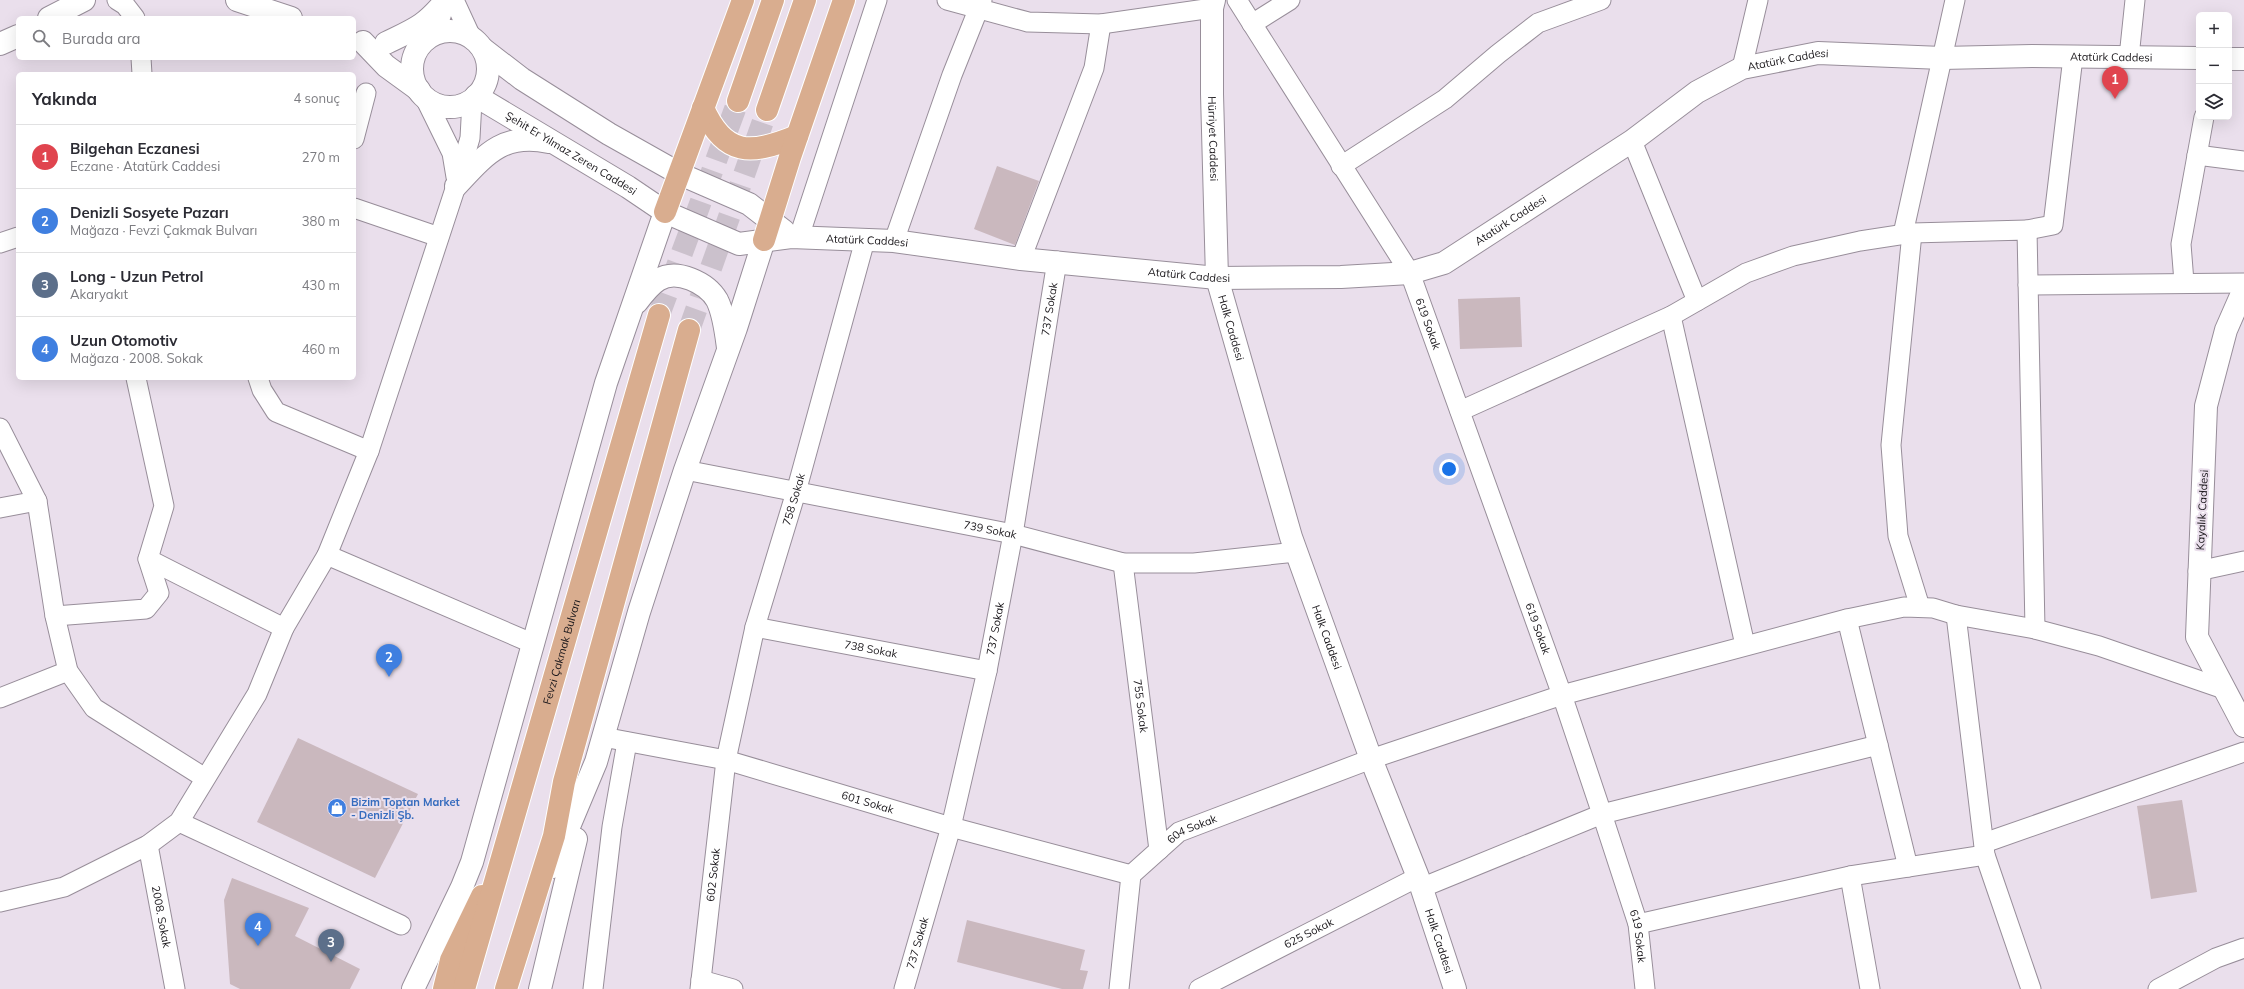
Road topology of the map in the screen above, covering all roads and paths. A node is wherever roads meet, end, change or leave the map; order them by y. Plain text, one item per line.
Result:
1 (53, 0) edge
2 (84, 0) edge
3 (117, 0) edge
4 (237, 0) edge
5 (447, 0) edge
6 (454, 0) edge
7 (743, 0) edge
8 (773, 0) edge
9 (805, 0) edge
10 (844, 0) edge
11 (877, 0) edge
12 (947, 0) edge
13 (1237, 0) edge
14 (1290, 0) edge
15 (1601, 0) edge
16 (1758, 0) edge
17 (1956, 0) edge
18 (2136, 0) edge
19 (1213, 4) edge
20 (980, 5) edge
21 (41, 16) edge
22 (52, 16) edge
23 (133, 16) edge
24 (285, 16) edge
25 (1101, 24) junction
26 (1252, 24) junction
27 (16, 37) edge
28 (429, 38) junction
29 (369, 42) edge
30 (477, 43) junction
31 (0, 44) edge
32 (2073, 57) junction
33 (2129, 57) junction
34 (1942, 58) junction
35 (2196, 58) edge
36 (2232, 59) edge
37 (2244, 59) edge
38 (141, 60) edge
39 (1742, 68) junction
40 (142, 72) edge
41 (366, 93) dead end
42 (422, 94) junction
43 (474, 99) junction
44 (738, 101) tunnel mouth
45 (703, 108) junction
46 (767, 110) tunnel mouth
47 (2203, 120) edge
48 (356, 131) edge
49 (797, 136) junction
50 (1632, 141) junction
51 (556, 143) junction
52 (2197, 155) junction
53 (2244, 161) edge
54 (1341, 166) junction
55 (680, 174) junction
56 (456, 186) junction
57 (356, 209) edge
58 (665, 212) junction
59 (2027, 230) junction
60 (767, 231) junction
61 (1908, 233) junction
62 (439, 237) junction
63 (795, 237) junction
64 (16, 238) edge
65 (865, 240) junction
66 (894, 241) junction
67 (0, 243) edge
68 (1021, 259) junction
69 (1057, 262) junction
70 (1410, 273) junction
71 (1217, 278) junction
72 (2184, 282) junction
73 (2244, 283) edge
74 (2028, 285) junction
75 (2244, 289) edge
76 (1697, 300) junction
77 (630, 314) junction
78 (659, 315) tunnel mouth
79 (1671, 316) junction
80 (689, 330) tunnel mouth
81 (728, 349) junction
82 (137, 380) edge
83 (259, 380) edge
84 (1460, 411) junction
85 (0, 428) edge
86 (369, 451) junction
87 (685, 470) junction
88 (796, 492) junction
89 (37, 501) junction
90 (0, 508) edge
91 (1013, 534) junction
92 (1296, 552) junction
93 (327, 555) junction
94 (148, 559) junction
95 (2244, 561) edge
96 (1123, 562) junction
97 (2198, 571) junction
98 (1920, 607) junction
99 (1956, 615) junction
100 (55, 616) junction
101 (1847, 618) junction
102 (284, 628) junction
103 (755, 628) junction
104 (2034, 629) junction
105 (534, 644) junction
106 (1745, 645) junction
107 (68, 671) junction
108 (987, 671) junction
109 (2224, 689) junction
110 (1562, 694) junction
111 (0, 698) edge
112 (2244, 726) edge
113 (603, 737) junction
114 (627, 742) junction
115 (1878, 745) junction
116 (2244, 752) edge
117 (1371, 759) junction
118 (726, 760) junction
119 (596, 762) junction
120 (205, 778) junction
121 (564, 782) junction
122 (518, 806) junction
123 (1602, 814) junction
124 (179, 822) junction
125 (951, 827) junction
126 (148, 845) junction
127 (1985, 849) junction
128 (1159, 850) junction
129 (472, 862) junction
130 (1908, 867) junction
131 (1131, 875) junction
132 (1850, 876) junction
133 (1419, 882) junction
134 (0, 902) edge
135 (1638, 924) junction
136 (401, 925) dead end
137 (523, 936) junction
138 (2244, 948) edge
139 (451, 960) junction
140 (701, 985) edge
141 (174, 989) edge
142 (414, 989) edge
143 (444, 989) edge
144 (464, 989) edge
145 (492, 989) edge
146 (506, 989) edge
147 (540, 989) edge
148 (593, 989) edge
149 (732, 989) edge
150 (904, 989) edge
151 (1119, 989) edge
152 (1199, 989) edge
153 (1455, 989) edge
154 (1645, 989) edge
155 (1870, 989) edge
156 (2030, 989) edge
157 (2158, 989) edge

1 - 21 main road
2 - 22 main road
3 - 23 street
4 - 24 main road
5 - 28 street
5 - 29 main road
6 - 30 street
7 - 45 main road
8 - 44 main road
9 - 46 main road
10 - 49 main road
11 - 63 street
12 - 20 street
13 - 26 street, 619 Sokak
14 - 26 street
15 - 54 street
16 - 39 street
17 - 34 street
18 - 33 street
19 - 25 street
19 - 71 main road, Hürriyet Caddesi
20 - 25 street
20 - 66 street
25 - 68 street
26 - 54 street, 619 Sokak
27 - 31 main road
28 - 29 main road
28 - 30 main road
28 - 42 main road
29 - 42 main road
30 - 43 main road
30 - 55 main road
32 - 33 main road, Atatürk Caddesi
32 - 34 main road, Atatürk Caddesi
32 - 59 street
33 - 35 main road, Atatürk Caddesi
34 - 39 main road, Atatürk Caddesi
34 - 61 street
36 - 37 main road
38 - 40 street
39 - 50 main road, Atatürk Caddesi
41 - 48 street
42 - 43 main road
42 - 56 street
43 - 51 main road, Şehit Er Yılmaz Zeren Caddesi
43 - 56 street
45 - 49 main road
45 - 55 main road
47 - 52 street
49 - 60 main road
50 - 70 main road, Atatürk Caddesi
50 - 76 street
51 - 56 main road
51 - 58 main road, Şehit Er Yılmaz Zeren Caddesi
52 - 53 street
52 - 72 street
54 - 70 street, 619 Sokak
55 - 58 main road
55 - 60 main road
56 - 62 street
57 - 62 street
58 - 60 main road, Şehit Er Yılmaz Zeren Caddesi
58 - 77 main road
59 - 61 street
59 - 74 street
60 - 63 main road, Atatürk Caddesi
60 - 81 main road
61 - 76 street
61 - 98 street
62 - 86 street
63 - 65 main road, Atatürk Caddesi
64 - 67 street
65 - 66 main road, Atatürk Caddesi
65 - 88 street, 758 Sokak
66 - 68 main road, Atatürk Caddesi
68 - 69 main road, Atatürk Caddesi
69 - 71 main road, Atatürk Caddesi
69 - 91 street, 737 Sokak
70 - 71 main road, Atatürk Caddesi
70 - 84 street, 619 Sokak
71 - 92 main road, Halk Caddesi
72 - 73 street
72 - 74 street
74 - 104 street
75 - 97 main road, Kayalık Caddesi
76 - 79 street
77 - 81 main road
77 - 105 main road
78 - 122 main road, Fevzi Çakmak Bulvarı
79 - 84 street
79 - 106 street
80 - 121 main road
81 - 87 main road
82 - 94 street
83 - 86 street
84 - 110 street, 619 Sokak
85 - 89 street
86 - 93 street
87 - 88 street, 739 Sokak
87 - 113 main road
88 - 91 street, 739 Sokak
88 - 103 street, 758 Sokak
89 - 90 street
89 - 100 street
91 - 96 street, 739 Sokak
91 - 108 street, 737 Sokak
92 - 96 street, 739 Sokak
92 - 117 main road, Halk Caddesi
93 - 102 street
93 - 105 street
94 - 100 street
94 - 102 street
95 - 97 street
96 - 128 street, 755 Sokak
97 - 109 main road, Kayalık Caddesi
98 - 99 street, 604 Sokak
98 - 101 street, 604 Sokak
99 - 104 street, 604 Sokak
99 - 127 street
100 - 107 street
101 - 106 street, 604 Sokak
101 - 115 street
102 - 120 street
103 - 108 street, 738 Sokak
103 - 118 street, 758 Sokak
104 - 109 street, 604 Sokak
105 - 129 main road
106 - 110 street, 604 Sokak
107 - 111 street
107 - 120 street
108 - 125 street, 737 Sokak
109 - 112 main road, Kayalık Caddesi
110 - 117 street, 604 Sokak
110 - 123 street, 619 Sokak
113 - 114 street, 601 Sokak
113 - 119 main road
114 - 118 street, 601 Sokak
114 - 148 street
115 - 123 street, 625 Sokak
115 - 130 street
116 - 127 street
117 - 128 street, 604 Sokak
117 - 133 main road, Halk Caddesi
118 - 125 street, 601 Sokak
118 - 140 street, 602 Sokak
119 - 137 main road
119 - 147 main road
120 - 124 street
121 - 137 main road
121 - 145 main road
122 - 139 main road
122 - 144 main road, Fevzi Çakmak Bulvarı
123 - 133 street, 625 Sokak
123 - 135 street, 619 Sokak
124 - 126 street
124 - 136 street
125 - 131 street, 601 Sokak
125 - 150 street, 737 Sokak
126 - 134 street
126 - 141 street, 2008. Sokak
127 - 130 street
127 - 156 street
128 - 131 street, 604 Sokak
129 - 139 main road
129 - 142 main road
130 - 132 street
131 - 151 street
132 - 135 street
132 - 155 street
133 - 152 street, 625 Sokak
133 - 153 main road, Halk Caddesi
135 - 154 street, 619 Sokak
137 - 146 main road
138 - 157 street
139 - 143 main road
140 - 149 street

